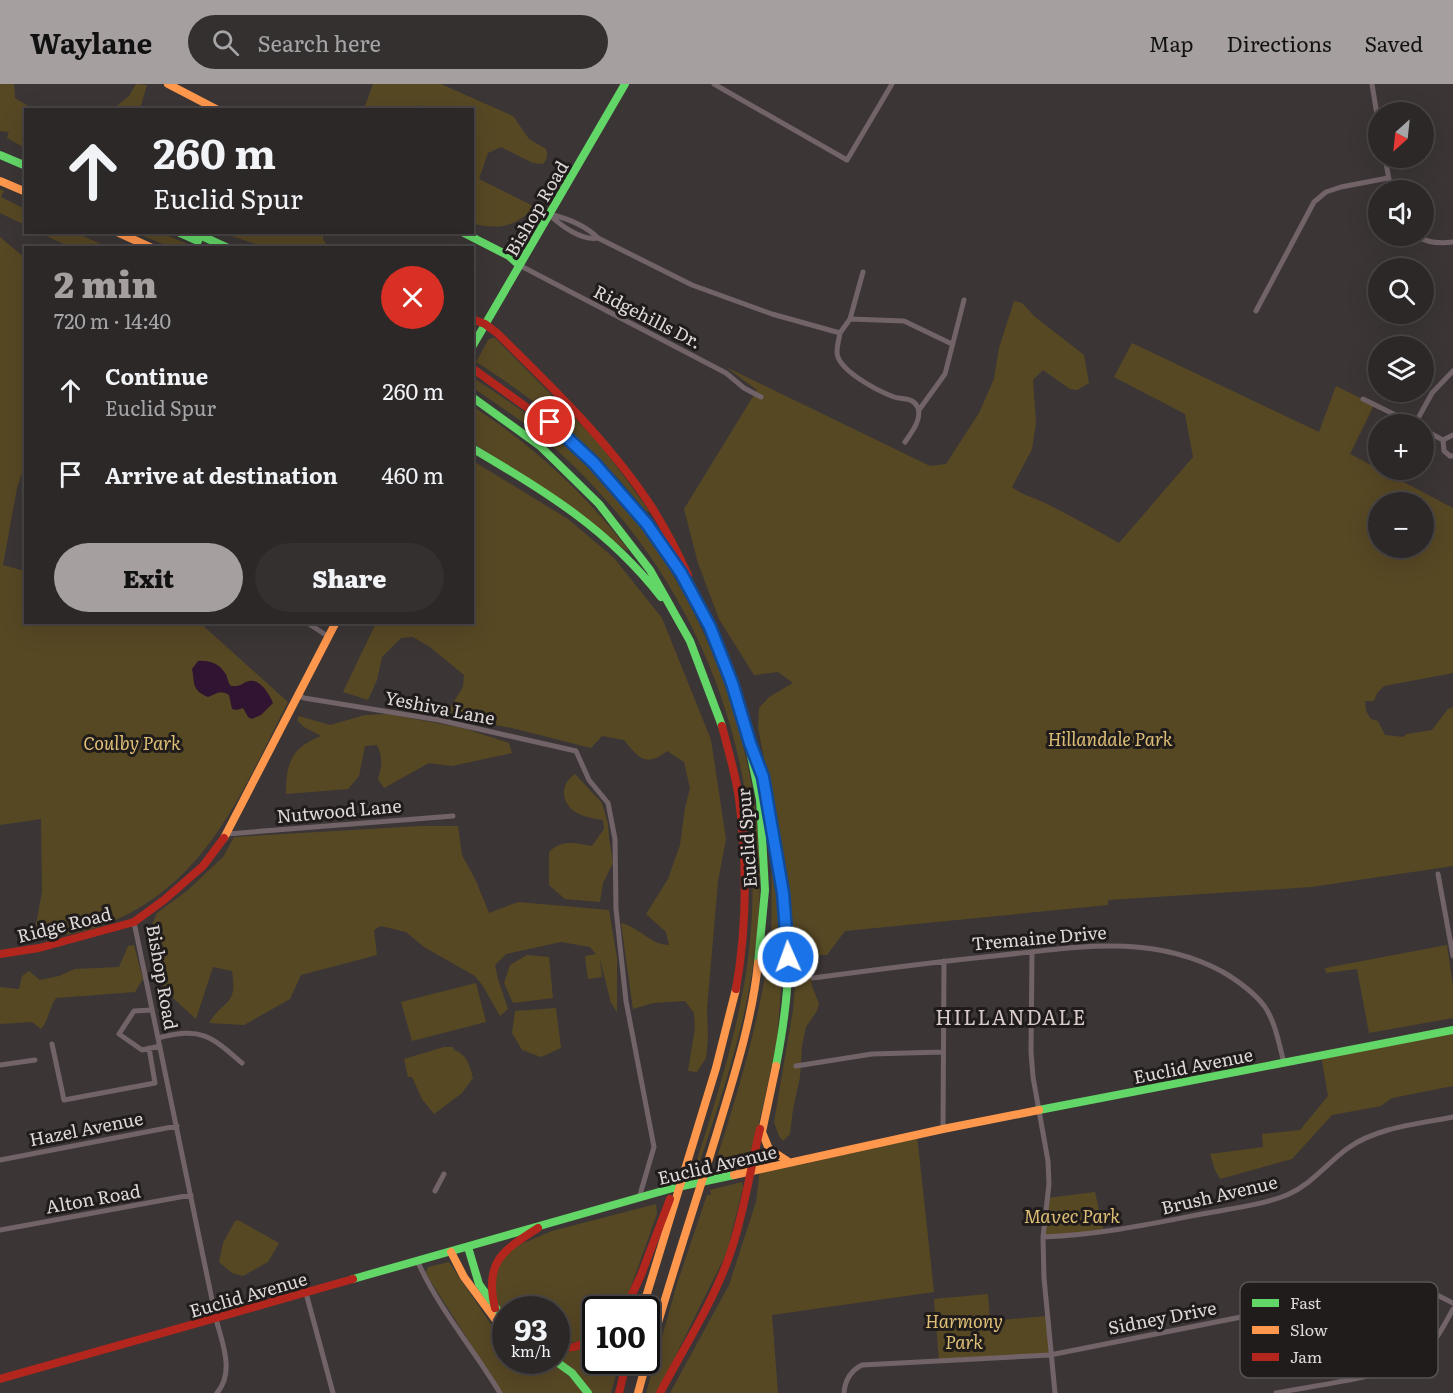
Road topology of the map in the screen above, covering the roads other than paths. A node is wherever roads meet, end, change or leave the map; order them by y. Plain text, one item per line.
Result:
1 (168, 84) edge
2 (625, 84) edge
3 (714, 84) edge
4 (892, 84) edge
5 (1372, 84) edge
6 (1375, 102) edge
7 (214, 108) edge
8 (0, 155) edge
9 (24, 165) edge
10 (1386, 168) edge
11 (1388, 178) joint
12 (0, 181) edge
13 (24, 191) edge
14 (549, 214) junction
15 (121, 234) edge
16 (182, 234) edge
17 (197, 234) edge
18 (466, 234) edge
19 (1434, 242) edge
20 (1453, 242) edge
21 (148, 246) edge
22 (208, 246) edge
23 (224, 246) edge
24 (519, 265) junction
25 (863, 272) dead end
26 (964, 300) dead end
27 (1256, 311) dead end
28 (850, 319) junction
29 (474, 321) edge
30 (485, 324) junction
31 (840, 333) junction
32 (474, 343) edge
33 (952, 344) junction
34 (474, 369) edge
35 (1453, 371) edge
36 (761, 397) dead end
37 (474, 398) edge
38 (1363, 399) dead end
39 (919, 410) junction
40 (1394, 414) edge
41 (1420, 414) edge
42 (1434, 435) edge
43 (1453, 435) edge
44 (1443, 440) junction
45 (905, 442) dead end
46 (474, 449) edge
47 (1453, 456) edge
48 (309, 624) edge
49 (335, 624) edge
50 (710, 627) junction
51 (329, 637) junction
52 (692, 643) junction
53 (298, 695) junction
54 (750, 743) junction
55 (453, 816) dead end
56 (227, 834) junction
57 (1437, 874) dead end
58 (134, 922) junction
59 (1032, 952) junction
60 (0, 954) edge
61 (1453, 956) edge
62 (944, 961) junction
63 (813, 978) dead end
64 (152, 1010) junction
65 (1453, 1030) edge
66 (158, 1038) junction
67 (51, 1044) dead end
68 (160, 1046) junction
69 (149, 1048) junction
70 (943, 1052) junction
71 (35, 1060) dead end
72 (242, 1063) dead end
73 (1284, 1063) junction
74 (0, 1065) edge
75 (796, 1066) dead end
76 (167, 1081) junction
77 (155, 1083) junction
78 (1039, 1110) junction
79 (766, 1111) junction
80 (1453, 1117) edge
81 (177, 1126) junction
82 (943, 1129) junction
83 (0, 1160) edge
84 (690, 1160) junction
85 (789, 1162) junction
86 (749, 1171) junction
87 (444, 1174) dead end
88 (435, 1191) dead end
89 (191, 1195) junction
90 (639, 1199) junction
91 (538, 1228) junction
92 (0, 1230) edge
93 (1043, 1237) junction
94 (468, 1247) junction
95 (451, 1252) junction
96 (417, 1260) junction
97 (306, 1293) junction
98 (492, 1296) edge
99 (631, 1296) edge
100 (646, 1296) edge
101 (1438, 1296) edge
102 (1453, 1303) edge
103 (492, 1304) edge
104 (1453, 1309) edge
105 (492, 1315) edge
106 (1240, 1317) edge
107 (216, 1319) junction
108 (1438, 1335) edge
109 (1050, 1354) junction
110 (570, 1371) edge
111 (623, 1374) edge
112 (1352, 1378) edge
113 (0, 1379) edge
114 (217, 1393) edge
115 (333, 1393) edge
116 (500, 1393) edge
117 (588, 1393) edge
118 (618, 1393) edge
119 (638, 1393) edge
120 (660, 1393) edge
121 (844, 1393) edge
122 (1055, 1393) edge
123 (1276, 1393) edge

1 - 7 main road
2 - 14 main road, Bishop Road
3 - 4 street
5 - 6 street
8 - 9 main road
10 - 11 street
11 - 27 street
12 - 13 main road
14 - 24 main road, Bishop Road
14 - 31 street
15 - 21 main road
16 - 22 main road
17 - 23 main road
18 - 24 main road
19 - 20 street
24 - 30 main road, Bishop Road
24 - 36 street, Ridgehills Dr.
25 - 28 street
26 - 33 street
28 - 31 street
28 - 33 street
29 - 30 main road
30 - 32 main road, Bishop Road
30 - 50 main road
31 - 39 street
33 - 39 street
34 - 50 main road, Euclid Spur
35 - 41 street
37 - 52 main road, Euclid Spur
38 - 40 street
39 - 45 street
42 - 44 street
43 - 44 street
44 - 47 street
46 - 52 main road
48 - 51 street
49 - 51 main road, Bishop Road
50 - 54 main road, Euclid Spur
51 - 53 main road, Bishop Road
52 - 84 main road, Euclid Spur
53 - 56 main road, Bishop Road
53 - 90 street, Yeshiva Lane
54 - 79 main road
54 - 119 main road, Euclid Spur
55 - 56 street, Nutwood Lane
56 - 58 main road, Bishop Road
57 - 61 street
58 - 60 main road, Ridge Road
58 - 64 street, Bishop Road
59 - 62 street, Tremaine Drive
59 - 73 street, Tremaine Drive
59 - 78 street
62 - 63 street, Tremaine Drive
62 - 70 street
64 - 66 street, Bishop Road
64 - 69 street
65 - 73 main road, Euclid Avenue
66 - 68 street, Bishop Road
66 - 72 street
67 - 77 street
68 - 69 street
68 - 76 street, Bishop Road
69 - 77 street
70 - 75 street
70 - 82 street
71 - 74 street
73 - 78 main road, Euclid Avenue
76 - 77 street
76 - 81 street, Bishop Road
78 - 82 main road, Euclid Avenue
78 - 93 street
79 - 85 main road
79 - 86 main road
80 - 93 street, Brush Avenue
81 - 83 street, Hazel Avenue
81 - 89 street, Bishop Road
82 - 85 main road, Euclid Avenue
84 - 99 main road
84 - 100 main road, Euclid Spur
85 - 86 main road, Euclid Avenue
86 - 90 main road, Euclid Avenue
86 - 120 main road
87 - 88 street
89 - 92 street, Alton Road
89 - 107 street, Bishop Road
90 - 91 main road, Euclid Avenue
91 - 94 main road, Euclid Avenue
91 - 98 main road
93 - 109 street
94 - 95 main road, Euclid Avenue
94 - 103 main road
95 - 96 main road, Euclid Avenue
95 - 105 main road
96 - 97 main road, Euclid Avenue
96 - 116 street
97 - 107 main road, Euclid Avenue
97 - 115 street
101 - 102 street, Sidney Drive
104 - 108 street
106 - 109 street, Sidney Drive
107 - 113 main road, Euclid Avenue
107 - 114 street, Bishop Road
109 - 121 street, Sidney Drive
109 - 122 street
110 - 117 main road
111 - 118 main road
112 - 123 street

